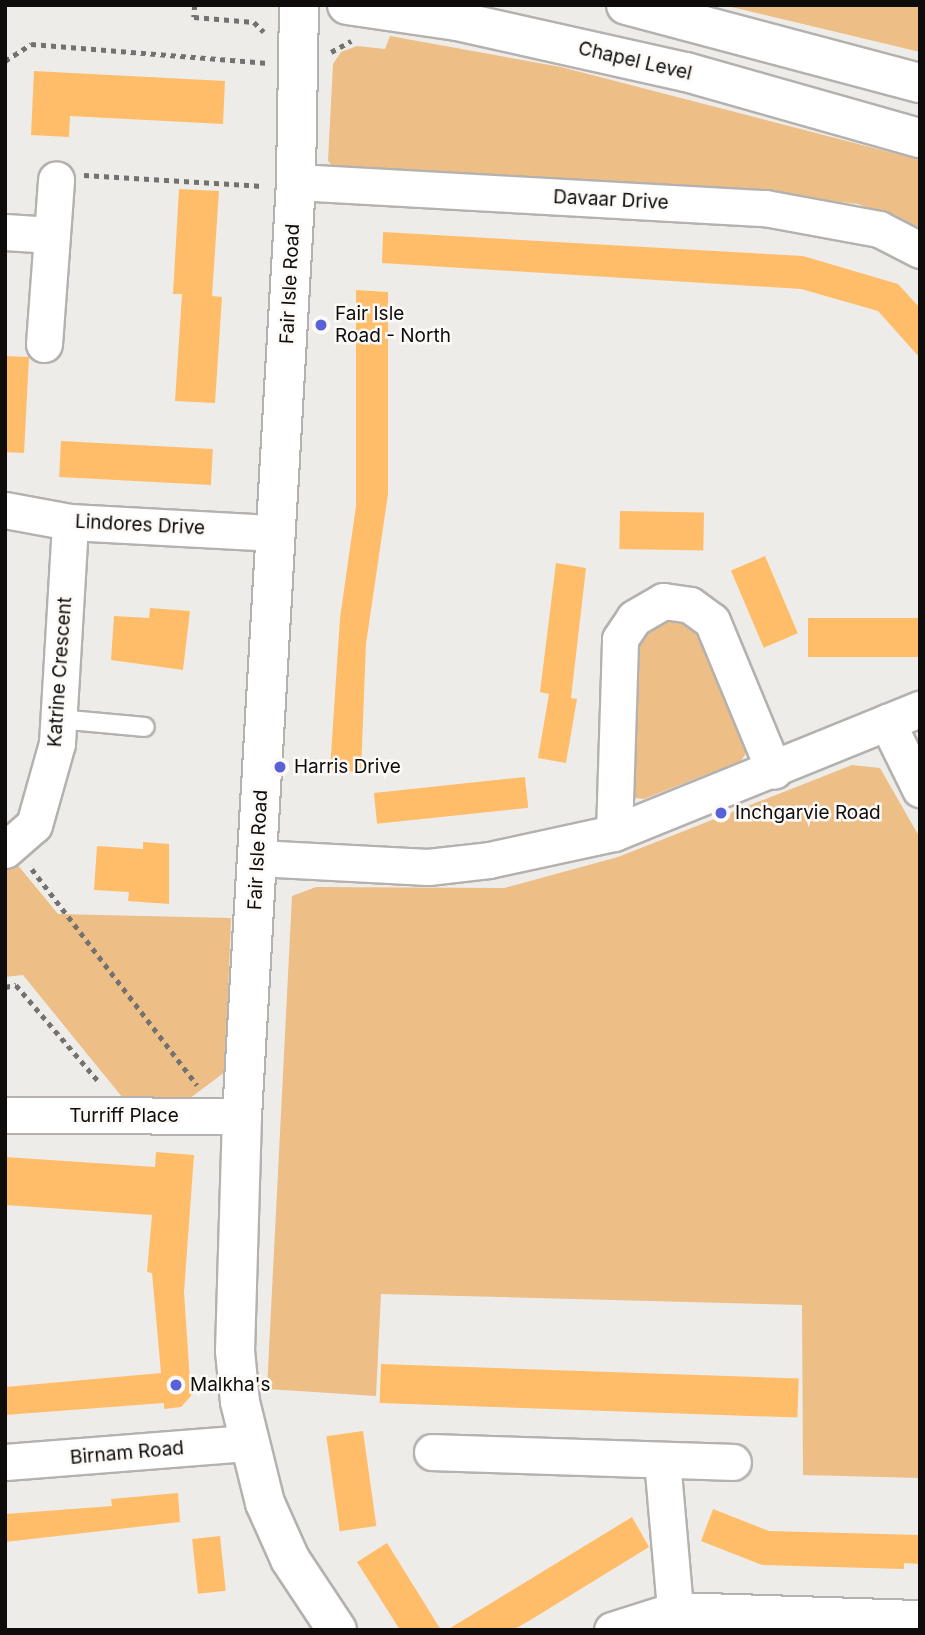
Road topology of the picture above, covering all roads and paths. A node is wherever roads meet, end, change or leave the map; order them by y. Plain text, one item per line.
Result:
1 (299, 5) edge
2 (346, 5) edge
3 (626, 5) edge
4 (5, 63) edge
5 (274, 64) dead end
6 (920, 83) edge
7 (920, 138) edge
8 (55, 179) joint
9 (295, 186) junction
10 (5, 232) edge
11 (52, 235) junction
12 (920, 250) edge
13 (44, 344) dead end
14 (5, 510) edge
15 (71, 522) junction
16 (276, 533) junction
17 (920, 709) edge
18 (58, 719) junction
19 (887, 722) junction
20 (145, 727) dead end
21 (774, 771) junction
22 (920, 789) edge
23 (614, 834) junction
24 (9, 847) edge
25 (257, 858) junction
26 (5, 987) edge
27 (5, 1115) edge
28 (231, 1115) junction
29 (130, 1118) junction
30 (248, 1443) junction
31 (432, 1452) dead end
32 (662, 1460) junction
33 (5, 1462) edge
34 (733, 1462) dead end
35 (675, 1610) junction
36 (920, 1618) edge
37 (735, 1621) edge
38 (337, 1630) edge
39 (612, 1630) edge

1 - 9 street, Fair Isle Road
2 - 7 street, Chapel Level
3 - 6 street
4 - 5 path
8 - 9 path
8 - 11 street
9 - 12 street, Davaar Drive
9 - 16 street, Fair Isle Road
10 - 11 street
11 - 13 street
14 - 15 street, Lindores Drive
15 - 16 street, Lindores Drive
15 - 18 street, Katrine Crescent
16 - 25 street, Fair Isle Road
17 - 19 street
18 - 20 lane
18 - 24 street, Katrine Crescent
19 - 21 street
19 - 22 street
21 - 23 street
21 - 23 street
23 - 25 street
24 - 28 path
25 - 28 street, Fair Isle Road
26 - 29 path
27 - 29 street, Turriff Place
28 - 29 street, Turriff Place
28 - 30 street, Fair Isle Road
30 - 33 street, Birnam Road
30 - 38 street, Fair Isle Road
31 - 32 street
32 - 34 street
32 - 35 street
35 - 37 street
35 - 39 street
36 - 37 street

